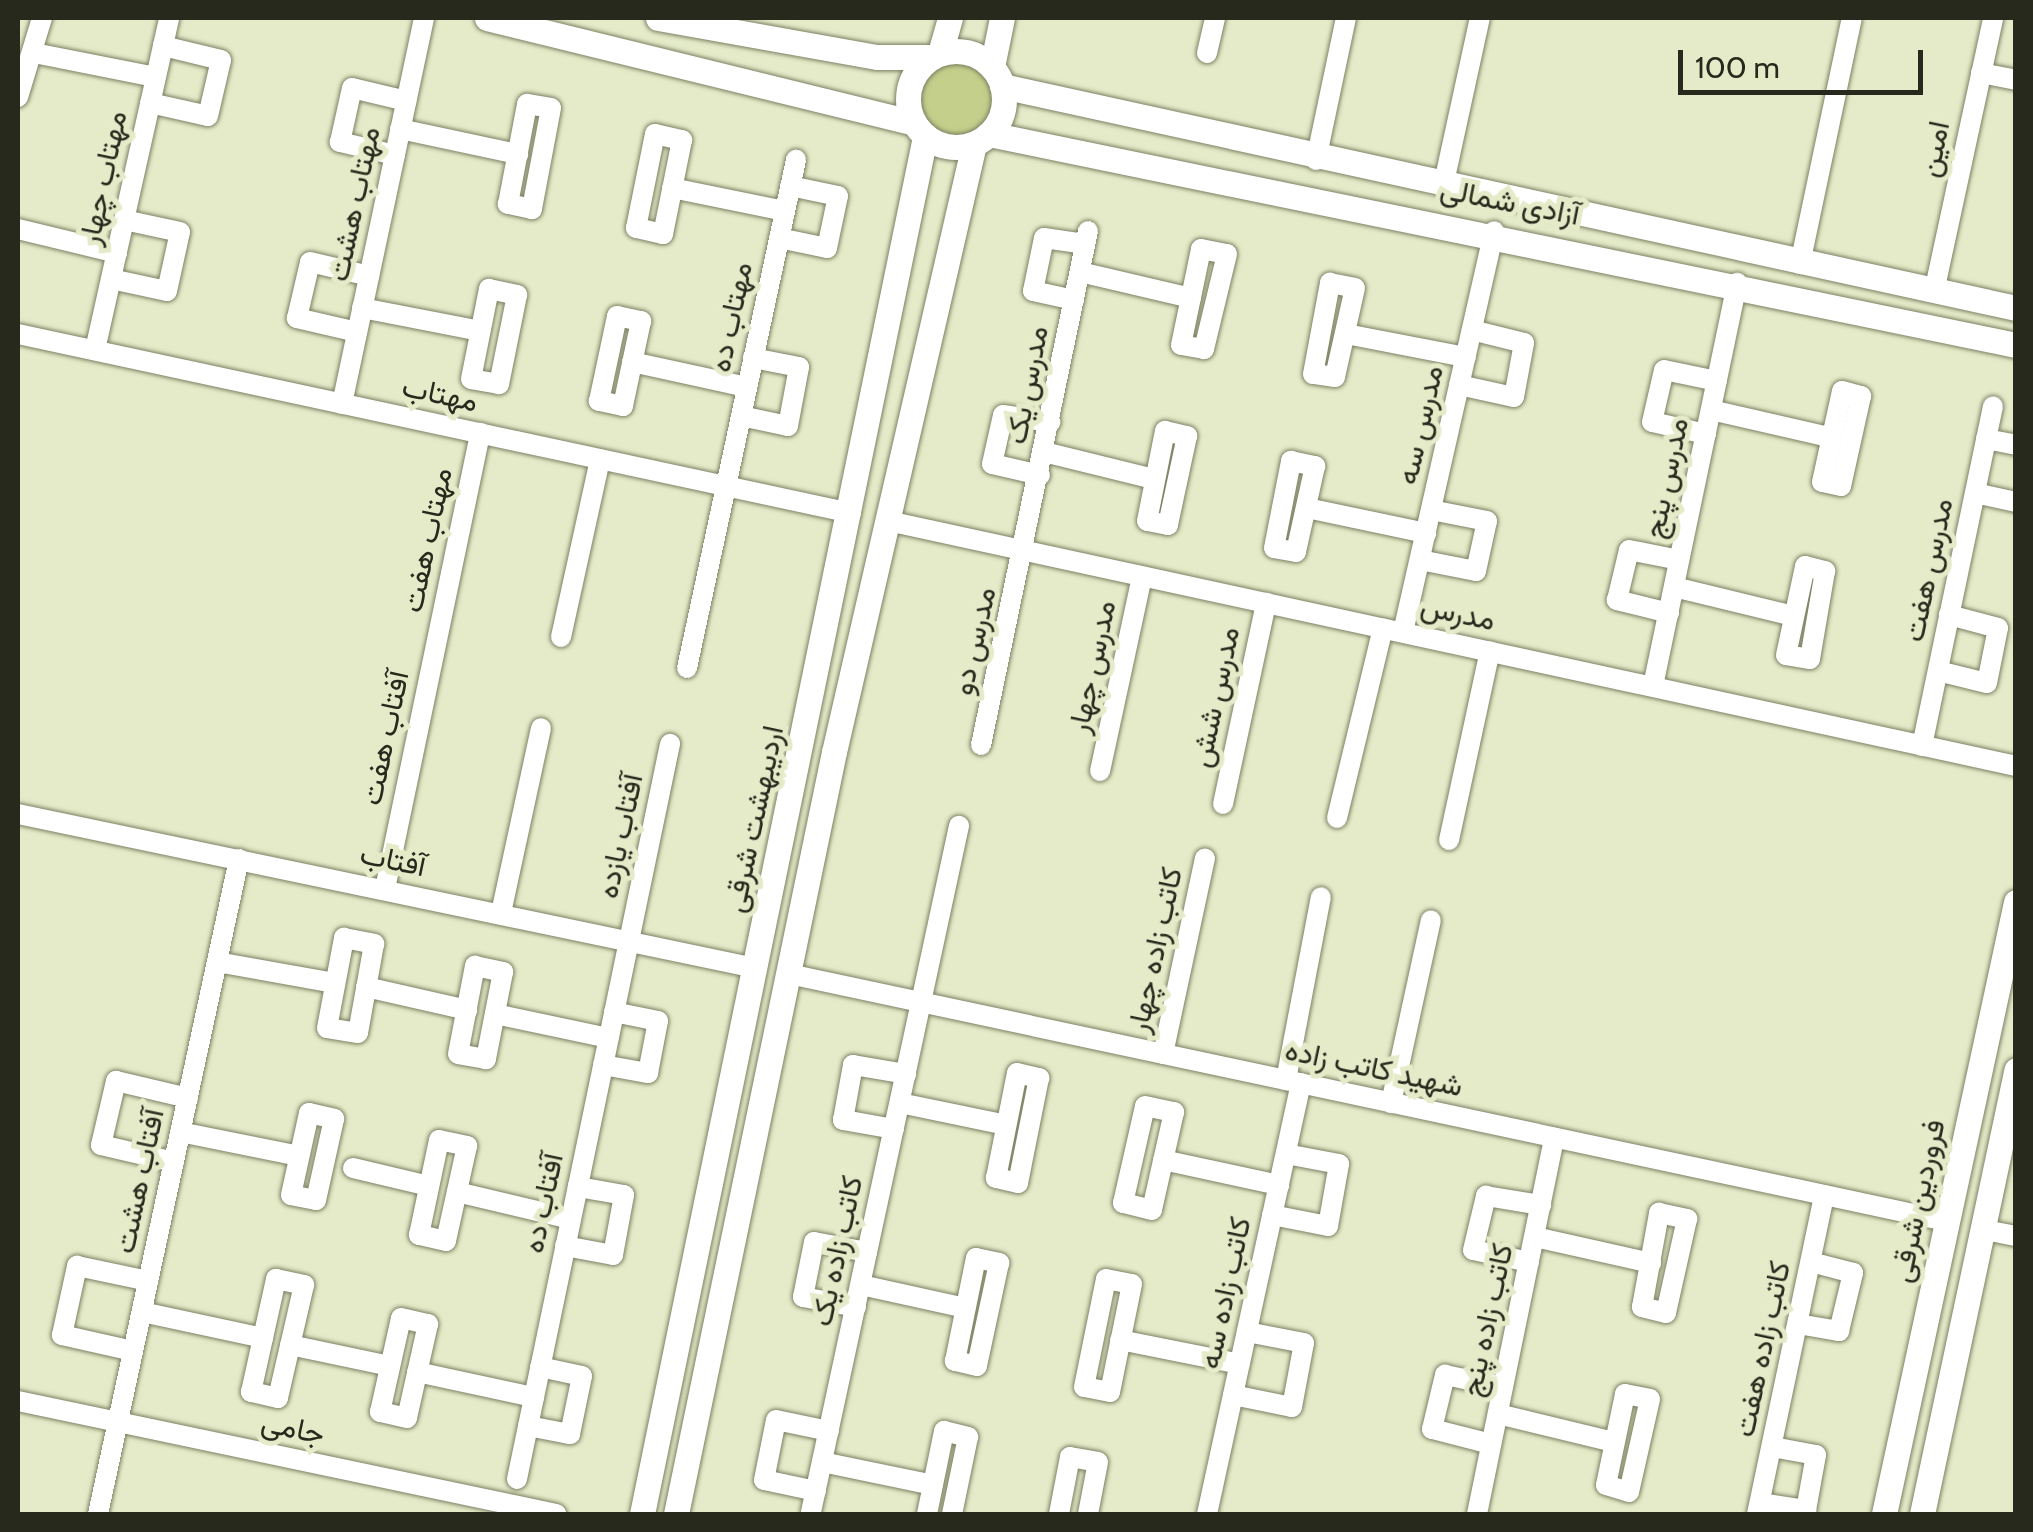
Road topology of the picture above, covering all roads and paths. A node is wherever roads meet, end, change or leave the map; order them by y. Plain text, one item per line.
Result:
1 (42, 18) edge
2 (169, 18) edge
3 (424, 18) edge
4 (486, 18) edge
5 (658, 18) edge
6 (950, 18) edge
7 (1002, 18) edge
8 (1215, 18) edge
9 (1346, 18) edge
10 (1480, 18) edge
11 (1852, 18) edge
12 (1993, 18) edge
13 (162, 46) junction
14 (34, 53) junction
15 (1207, 53) dead end
16 (936, 55) junction
17 (1981, 73) junction
18 (997, 77) junction
19 (156, 78) junction
20 (2016, 80) edge
21 (18, 97) edge
22 (406, 101) junction
23 (150, 103) junction
24 (400, 129) junction
25 (920, 130) junction
26 (982, 139) junction
27 (518, 154) junction
28 (394, 155) junction
29 (796, 160) dead end
30 (1316, 160) junction
31 (790, 186) junction
32 (1443, 187) junction
33 (672, 188) dead end
34 (785, 211) junction
35 (124, 220) junction
36 (18, 229) edge
37 (1494, 231) junction
38 (779, 238) junction
39 (117, 252) junction
40 (1800, 264) junction
41 (1080, 272) junction
42 (369, 276) junction
43 (111, 279) junction
44 (1737, 283) junction
45 (1934, 292) junction
46 (1191, 298) dead end
47 (1074, 300) junction
48 (362, 308) junction
49 (2016, 308) edge
50 (1472, 330) junction
51 (357, 332) junction
52 (480, 332) dead end
53 (18, 334) edge
54 (1346, 334) dead end
55 (2016, 345) edge
56 (95, 350) junction
57 (1466, 357) junction
58 (753, 358) junction
59 (632, 362) dead end
60 (1717, 381) junction
61 (1459, 385) junction
62 (747, 387) junction
63 (342, 404) junction
64 (1993, 406) dead end
65 (1711, 410) junction
66 (740, 416) junction
67 (1050, 422) junction
68 (480, 433) junction
69 (1706, 434) junction
70 (1829, 437) dead end
71 (1986, 438) junction
72 (2016, 446) edge
73 (1044, 452) junction
74 (600, 459) junction
75 (1040, 474) junction
76 (1154, 478) dead end
77 (726, 486) junction
78 (1974, 493) junction
79 (2016, 502) edge
80 (1306, 508) dead end
81 (1431, 510) junction
82 (850, 513) junction
83 (888, 521) junction
84 (1426, 533) junction
85 (1025, 551) junction
86 (1420, 560) junction
87 (1680, 560) junction
88 (1142, 576) junction
89 (1674, 587) junction
90 (1266, 602) junction
91 (1669, 612) junction
92 (1794, 616) dead end
93 (1950, 616) junction
94 (1393, 630) junction
95 (561, 637) dead end
96 (1490, 651) junction
97 (433, 658) joint
98 (686, 668) dead end
99 (1938, 671) junction
100 (1653, 686) junction
101 (812, 704) junction
102 (841, 720) junction
103 (542, 728) dead end
104 (670, 744) dead end
105 (981, 745) dead end
106 (1922, 746) junction
107 (2016, 766) edge
108 (1100, 771) dead end
109 (796, 774) junction
110 (829, 778) junction
111 (1223, 804) dead end
112 (18, 814) edge
113 (1337, 818) dead end
114 (959, 826) dead end
115 (1449, 840) dead end
116 (1205, 858) dead end
117 (239, 859) junction
118 (385, 889) junction
119 (1321, 897) dead end
120 (2016, 902) edge
121 (502, 913) junction
122 (1431, 920) dead end
123 (629, 940) junction
124 (217, 962) junction
125 (756, 968) junction
126 (789, 974) junction
127 (335, 982) junction
128 (366, 987) junction
129 (921, 1002) junction
130 (467, 1010) junction
131 (614, 1012) junction
132 (495, 1014) junction
133 (608, 1038) junction
134 (1163, 1054) junction
135 (603, 1064) junction
136 (2016, 1070) edge
137 (906, 1074) junction
138 (1294, 1082) junction
139 (188, 1098) junction
140 (900, 1103) junction
141 (1391, 1103) junction
142 (1006, 1125) junction
143 (894, 1129) junction
144 (180, 1132) junction
145 (1554, 1138) junction
146 (1286, 1154) junction
147 (299, 1156) dead end
148 (1163, 1160) junction
149 (174, 1162) junction
150 (353, 1168) dead end
151 (1279, 1184) junction
152 (429, 1186) junction
153 (578, 1187) junction
154 (457, 1192) junction
155 (1824, 1195) junction
156 (1541, 1205) junction
157 (1272, 1215) junction
158 (571, 1218) junction
159 (1946, 1221) junction
160 (1985, 1230) junction
161 (2016, 1236) edge
162 (1535, 1237) junction
163 (565, 1246) junction
164 (868, 1252) junction
165 (1529, 1262) junction
166 (1651, 1262) dead end
167 (1811, 1262) junction
168 (148, 1282) junction
169 (860, 1285) junction
170 (856, 1307) junction
171 (966, 1308) junction
172 (142, 1312) junction
173 (1798, 1324) junction
174 (1246, 1332) junction
175 (263, 1338) junction
176 (1120, 1340) junction
177 (290, 1345) junction
178 (133, 1350) junction
179 (1240, 1364) junction
180 (390, 1366) junction
181 (540, 1368) junction
182 (417, 1372) junction
183 (1504, 1387) junction
184 (1233, 1395) junction
185 (534, 1397) junction
186 (18, 1401) edge
187 (1498, 1414) junction
188 (118, 1422) junction
189 (528, 1426) junction
190 (829, 1431) junction
191 (1614, 1442) dead end
192 (1492, 1444) junction
193 (1772, 1447) junction
194 (822, 1462) junction
195 (517, 1479) dead end
196 (933, 1485) junction
197 (1758, 1509) edge
198 (98, 1514) edge
199 (556, 1514) edge
200 (642, 1514) edge
201 (676, 1514) edge
202 (927, 1514) edge
203 (952, 1514) edge
204 (1058, 1514) edge
205 (1088, 1514) edge
206 (1212, 1514) edge
207 (1477, 1514) edge
208 (1884, 1514) edge
209 (1922, 1514) edge

1 - 14 street
2 - 13 street, مهتاب چهار
3 - 22 street, مهتاب هشت
4 - 25 main road
5 - 16 main road
6 - 16 main road
7 - 18 main road
8 - 15 street
9 - 30 street
10 - 32 street
11 - 40 street
12 - 17 street, امین
13 - 19 street, مهتاب چهار
13 - 23 street
14 - 19 street
14 - 21 street
16 - 18 main road
16 - 25 main road
17 - 20 street
17 - 45 street, امین
18 - 26 main road
18 - 30 main road, آزادی شمالی
19 - 23 street, مهتاب چهار
22 - 24 street, مهتاب هشت
22 - 28 street
23 - 35 street, مهتاب چهار
24 - 27 street
24 - 28 street, مهتاب هشت
25 - 26 main road
25 - 82 main road, اردیبهشت شرقی
26 - 37 main road, آزادی شمالی
26 - 83 main road
27 - 27 street
28 - 42 street, مهتاب هشت
29 - 31 street, مهتاب ده
30 - 32 main road, آزادی شمالی
31 - 34 street, مهتاب ده
31 - 38 street
32 - 40 main road, آزادی شمالی
33 - 34 street
34 - 38 street, مهتاب ده
35 - 39 street, مهتاب چهار
35 - 43 street
36 - 39 street
37 - 44 main road, آزادی شمالی
37 - 50 street, مدرس سه
38 - 58 street, مهتاب ده
39 - 43 street, مهتاب چهار
40 - 45 main road, آزادی شمالی
41 - 46 street
41 - 47 street, مدرس یک
41 - 47 street, مدرس یک
42 - 48 street, مهتاب هشت
42 - 51 street
43 - 56 street, مهتاب چهار
44 - 55 main road, آزادی شمالی
44 - 60 street, مدرس پنج
45 - 49 main road, آزادی شمالی
47 - 67 street, مدرس یک
48 - 51 street, مهتاب هشت
48 - 52 street
50 - 57 street, مدرس سه
50 - 61 street
51 - 63 street, مهتاب هشت
53 - 56 street, مهتاب
54 - 57 street
56 - 63 street, مهتاب
57 - 61 street, مدرس سه
58 - 62 street, مهتاب ده
58 - 66 street
59 - 62 street
60 - 65 street, مدرس پنج
60 - 69 street
61 - 81 street, مدرس سه
62 - 66 street, مهتاب ده
63 - 68 street, مهتاب
64 - 71 street, مدرس هفت
65 - 69 street, مدرس پنج
65 - 70 street
66 - 77 street, مهتاب ده
67 - 73 street, مدرس یک
67 - 75 street
68 - 74 street, مهتاب
68 - 97 street, مهتاب هفت
69 - 87 street, مدرس پنج
71 - 72 street
71 - 78 street, مدرس هفت
73 - 75 street, مدرس یک
73 - 76 street
74 - 77 street, مهتاب
74 - 95 street
75 - 85 street, مدرس یک
77 - 82 street, مهتاب
77 - 98 street, مهتاب ده
78 - 79 street
78 - 93 street, مدرس هفت
80 - 84 street
81 - 84 street, مدرس سه
81 - 86 street
82 - 101 main road, اردیبهشت شرقی
83 - 85 street, مدرس
83 - 102 main road
84 - 86 street, مدرس سه
85 - 88 street, مدرس
85 - 105 street, مدرس دو
86 - 94 street, مدرس سه
87 - 89 street, مدرس پنج
87 - 91 street
88 - 90 street, مدرس
88 - 108 street, مدرس چهار
89 - 91 street, مدرس پنج
89 - 92 street
90 - 94 street, مدرس
90 - 111 street, مدرس شش
91 - 100 street, مدرس پنج
93 - 99 street, مدرس هفت
93 - 99 street
94 - 96 street, مدرس
94 - 113 street, مدرس سه
96 - 100 street, مدرس
96 - 115 street
97 - 118 street, آفتاب هفت
99 - 106 street, مدرس هفت
100 - 106 street, مدرس
101 - 102 main road
101 - 109 main road, اردیبهشت شرقی
102 - 110 main road
103 - 121 street
104 - 123 street, آفتاب یازده
106 - 107 street, مدرس
109 - 110 main road
109 - 125 main road, اردیبهشت شرقی
110 - 126 main road
112 - 117 street, آفتاب
114 - 129 street, کاتب زاده یک
116 - 134 street, کاتب زاده چهار
117 - 118 street, آفتاب
117 - 124 street, آفتاب هشت
118 - 121 street, آفتاب
119 - 138 street, کاتب زاده سه
120 - 159 main road, فروردین شرقی
121 - 123 street, آفتاب
122 - 141 street
123 - 125 street, آفتاب
123 - 131 street, آفتاب ده
124 - 127 street
124 - 139 street, آفتاب هشت
125 - 200 main road, اردیبهشت شرقی
126 - 129 street, شهید کاتب زاده
126 - 201 main road
127 - 128 street
127 - 128 street
128 - 130 street
129 - 134 street, شهید کاتب زاده
129 - 137 street, کاتب زاده یک
130 - 132 street
130 - 132 street
131 - 133 street, آفتاب ده
131 - 135 street
132 - 133 street
133 - 135 street, آفتاب ده
134 - 138 street, شهید کاتب زاده
135 - 153 street, آفتاب ده
136 - 160 main road
137 - 140 street, کاتب زاده یک
137 - 143 street
138 - 141 street, شهید کاتب زاده
138 - 146 street, کاتب زاده سه
139 - 144 street, آفتاب هشت
139 - 149 street
140 - 142 street
140 - 143 street, کاتب زاده یک
141 - 145 street, شهید کاتب زاده
142 - 142 street
143 - 164 street, کاتب زاده یک
144 - 147 street
144 - 149 street, آفتاب هشت
145 - 155 street, شهید کاتب زاده
145 - 156 street, کاتب زاده پنج
146 - 151 street, کاتب زاده سه
146 - 157 street
148 - 148 street
148 - 151 street
149 - 168 street, آفتاب هشت
150 - 152 street
151 - 157 street, کاتب زاده سه
152 - 154 street
152 - 154 street
153 - 158 street, آفتاب ده
153 - 163 street
154 - 158 street
155 - 159 street, شهید کاتب زاده
155 - 167 street, کاتب زاده هفت
156 - 162 street, کاتب زاده پنج
156 - 165 street
157 - 174 street, کاتب زاده سه
158 - 163 street, آفتاب ده
159 - 208 main road, فروردین شرقی
160 - 161 street
160 - 209 main road
162 - 165 street, کاتب زاده پنج
162 - 166 street
163 - 181 street, آفتاب ده
164 - 169 street, کاتب زاده یک
164 - 170 street
165 - 183 street, کاتب زاده پنج
167 - 173 street, کاتب زاده هفت
167 - 173 street
168 - 172 street, آفتاب هشت
168 - 178 street
169 - 170 street, کاتب زاده یک
169 - 171 street
170 - 190 street, کاتب زاده یک
171 - 171 street
172 - 175 street
172 - 178 street, آفتاب هشت
173 - 193 street, کاتب زاده هفت
174 - 179 street, کاتب زاده سه
174 - 184 street
175 - 177 street
175 - 177 street
176 - 176 street
176 - 179 street
177 - 180 street
178 - 188 street, آفتاب هشت
179 - 184 street, کاتب زاده سه
180 - 182 street
180 - 182 street
181 - 185 street, آفتاب ده
181 - 189 street
182 - 185 street
183 - 187 street, کاتب زاده پنج
183 - 192 street
184 - 206 street, کاتب زاده سه
185 - 189 street, آفتاب ده
186 - 188 street, جامی
187 - 191 street
187 - 192 street, کاتب زاده پنج
188 - 198 street, آفتاب هشت
188 - 199 street, جامی
189 - 195 street, آفتاب ده
190 - 194 street, کاتب زاده یک
190 - 194 street, کاتب زاده یک
192 - 207 street, کاتب زاده پنج
193 - 197 street, کاتب زاده هفت
193 - 197 street
194 - 196 street
196 - 202 street
196 - 203 street
204 - 205 street

